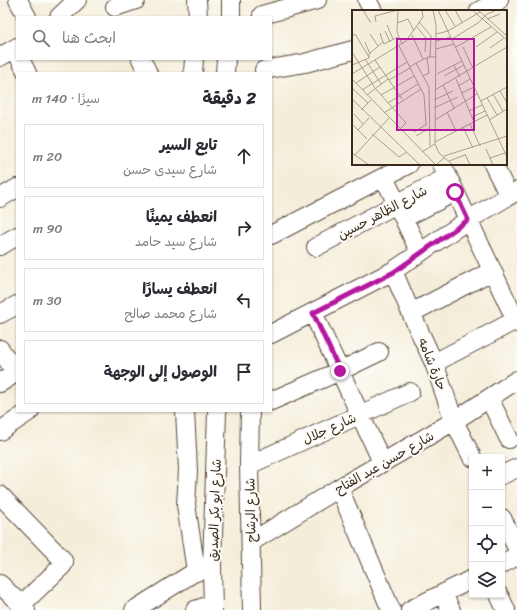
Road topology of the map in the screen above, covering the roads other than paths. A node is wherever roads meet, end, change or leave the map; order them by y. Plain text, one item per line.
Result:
1 (18, 0) edge
2 (77, 0) edge
3 (136, 0) edge
4 (197, 0) edge
5 (231, 0) edge
6 (317, 0) edge
7 (499, 0) edge
8 (116, 8) edge
9 (480, 10) edge
10 (262, 11) edge
11 (26, 16) edge
12 (61, 16) edge
13 (198, 16) edge
14 (231, 16) edge
15 (352, 50) edge
16 (19, 60) edge
17 (142, 60) edge
18 (194, 60) edge
19 (226, 60) edge
20 (264, 67) edge
21 (26, 72) edge
22 (148, 72) edge
23 (193, 72) edge
24 (225, 72) edge
25 (407, 165) edge
26 (494, 165) edge
27 (384, 177) junction
28 (448, 178) edge
29 (16, 189) edge
30 (513, 194) edge
31 (0, 198) edge
32 (400, 211) junction
33 (468, 220) junction
34 (272, 234) edge
35 (16, 237) edge
36 (0, 246) edge
37 (316, 247) dead end
38 (420, 253) junction
39 (492, 271) junction
40 (394, 272) junction
41 (16, 306) edge
42 (313, 313) junction
43 (411, 313) junction
44 (0, 314) edge
45 (516, 322) edge
46 (272, 334) edge
47 (0, 349) edge
48 (379, 352) dead end
49 (434, 363) junction
50 (340, 371) junction
51 (16, 372) edge
52 (16, 374) edge
53 (517, 380) edge
54 (0, 383) edge
55 (410, 392) dead end
56 (488, 398) junction
57 (272, 401) edge
58 (28, 412) edge
59 (185, 412) edge
60 (217, 412) edge
61 (250, 412) edge
62 (360, 414) junction
63 (454, 421) junction
64 (0, 431) edge
65 (509, 439) dead end
66 (470, 454) edge
67 (382, 462) junction
68 (249, 465) junction
69 (517, 468) edge
70 (505, 474) edge
71 (339, 488) junction
72 (0, 495) edge
73 (508, 521) edge
74 (251, 542) junction
75 (517, 548) edge
76 (517, 556) edge
77 (505, 562) edge
78 (204, 569) junction
79 (469, 581) edge
80 (0, 584) edge
81 (443, 594) junction
82 (500, 598) edge
83 (24, 607) edge
84 (213, 607) edge
85 (134, 610) edge
86 (195, 610) edge
87 (252, 610) edge
88 (391, 610) edge
89 (410, 610) edge
90 (451, 610) edge
91 (506, 610) edge

1 - 11 street
2 - 12 street
3 - 8 street
4 - 13 street
5 - 14 street
6 - 10 street
7 - 9 street
15 - 20 street
16 - 21 street
17 - 22 street
18 - 23 street
19 - 24 street
25 - 27 street
26 - 30 street
27 - 32 street
27 - 34 street
28 - 32 street, شارع الظاهر حسين
28 - 33 street
29 - 31 street
30 - 33 street
32 - 37 street, شارع الظاهر حسين
32 - 38 street
33 - 38 street
33 - 39 street
35 - 36 street
38 - 40 street
39 - 43 street
39 - 45 street
40 - 42 street
40 - 43 street, حارة شامه
41 - 44 street
42 - 46 street
42 - 50 street
43 - 49 street, حارة شامه
45 - 49 street
47 - 51 street
48 - 50 street
49 - 63 street, حارة شامه
50 - 57 street
50 - 62 street
52 - 54 street
53 - 56 street, شارع حسن عبد الفتاح
55 - 62 street, شارع جلال
56 - 63 street, شارع حسن عبد الفتاح
56 - 65 street
58 - 64 street
59 - 78 street
60 - 78 street, شارع ابو بكر الصديق
61 - 68 street, شارع الرشاح
62 - 67 street
62 - 68 street, شارع جلال
63 - 66 street, حارة شامه
63 - 67 street, شارع حسن عبد الفتاح
67 - 71 street, شارع حسن عبد الفتاح
68 - 74 street, شارع الرشاح
69 - 70 street
71 - 74 street, شارع حسن عبد الفتاح
71 - 88 street
72 - 83 street
73 - 75 street
74 - 87 street, شارع الرشاح
76 - 77 street
78 - 84 street, شارع ابو بكر الصديق
78 - 85 street
79 - 81 street
80 - 83 street
81 - 89 street
81 - 90 street
82 - 91 street
84 - 86 street

